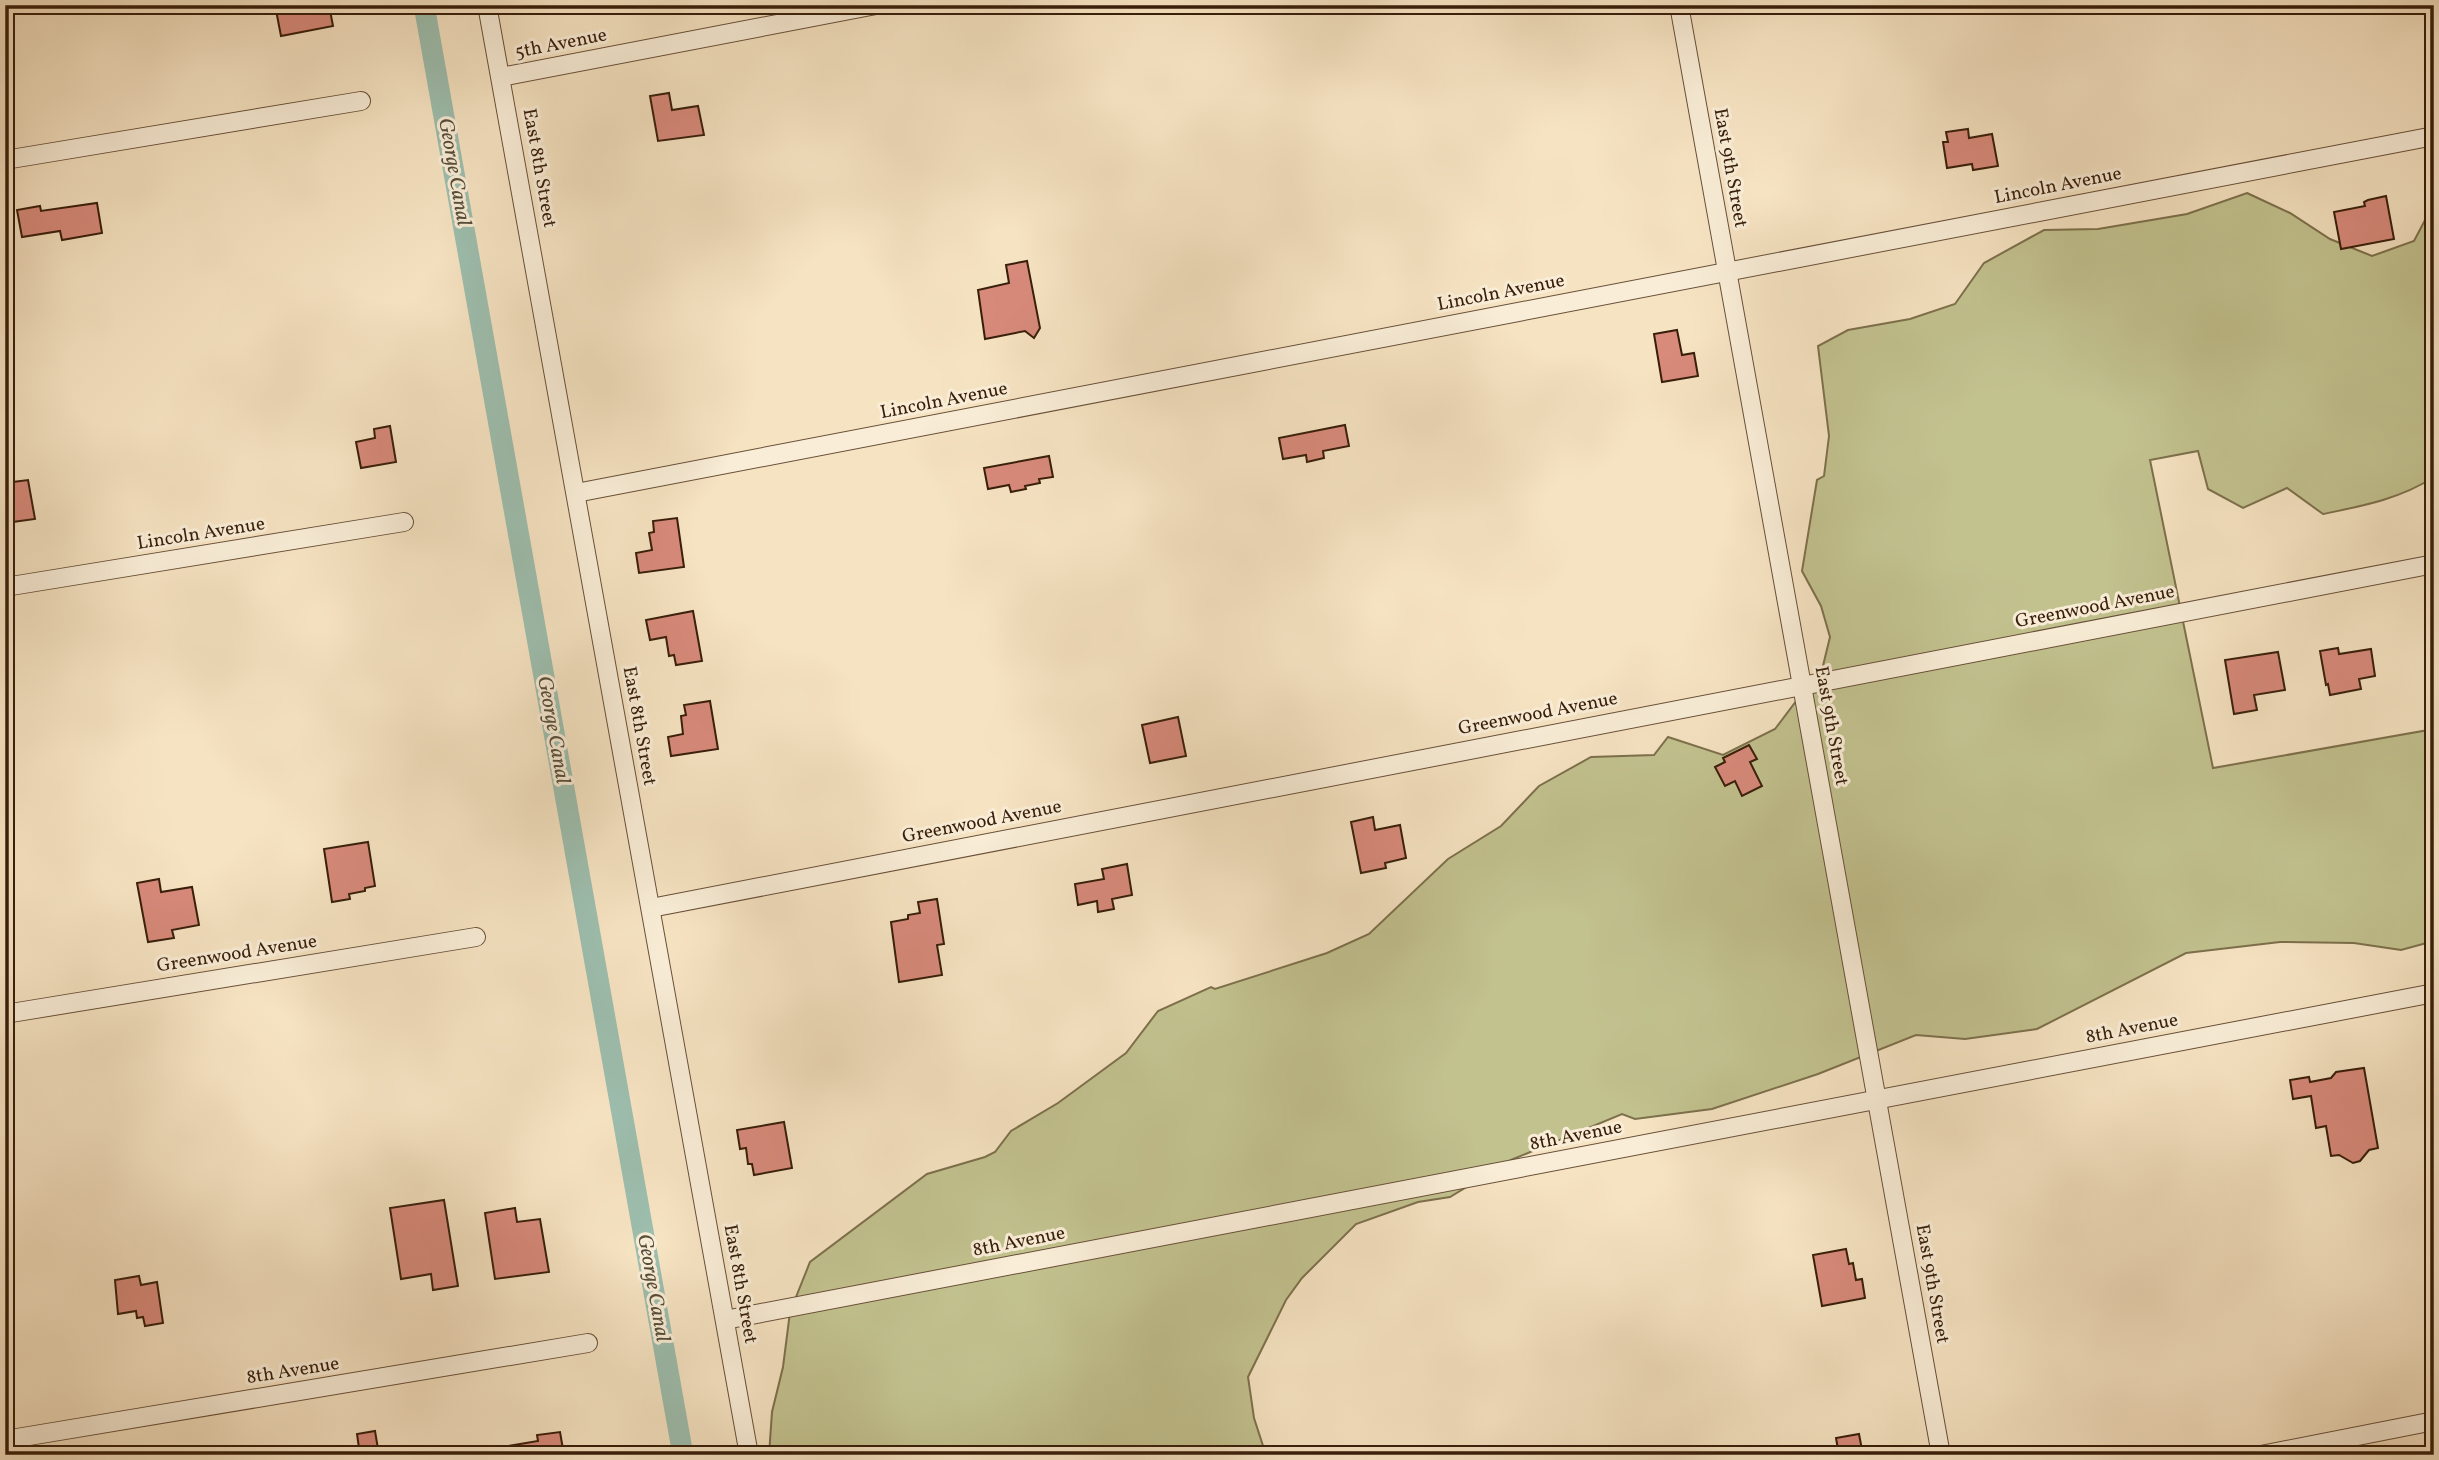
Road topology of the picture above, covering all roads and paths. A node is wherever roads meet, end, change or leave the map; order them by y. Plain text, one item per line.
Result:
1 (487, 5) edge
2 (876, 5) edge
3 (1679, 5) edge
4 (501, 77) junction
5 (361, 101) dead end
6 (2434, 136) edge
7 (5, 160) edge
8 (1727, 271) junction
9 (576, 494) junction
10 (404, 522) dead end
11 (2434, 564) edge
12 (5, 587) edge
13 (1802, 685) junction
14 (651, 908) junction
15 (476, 937) dead end
16 (2434, 993) edge
17 (5, 1014) edge
18 (1877, 1100) junction
19 (725, 1320) junction
20 (587, 1343) dead end
21 (2434, 1421) edge
22 (5, 1440) edge
23 (750, 1455) edge
24 (1941, 1455) edge
25 (2261, 1455) edge

1 - 4 street, East 8th Street
2 - 4 street, 5th Avenue
3 - 8 street, East 9th Street
4 - 9 street, East 8th Street
5 - 7 street
6 - 8 street, Lincoln Avenue
8 - 9 street, Lincoln Avenue
8 - 13 street, East 9th Street
9 - 14 street, East 8th Street
10 - 12 street, Lincoln Avenue
11 - 13 street, Greenwood Avenue
13 - 14 street, Greenwood Avenue
13 - 18 street, East 9th Street
14 - 19 street, East 8th Street
15 - 17 street, Greenwood Avenue
16 - 18 street, 8th Avenue
18 - 19 street, 8th Avenue
18 - 24 street, East 9th Street
19 - 23 street, East 8th Street
20 - 22 street, 8th Avenue
21 - 25 street

